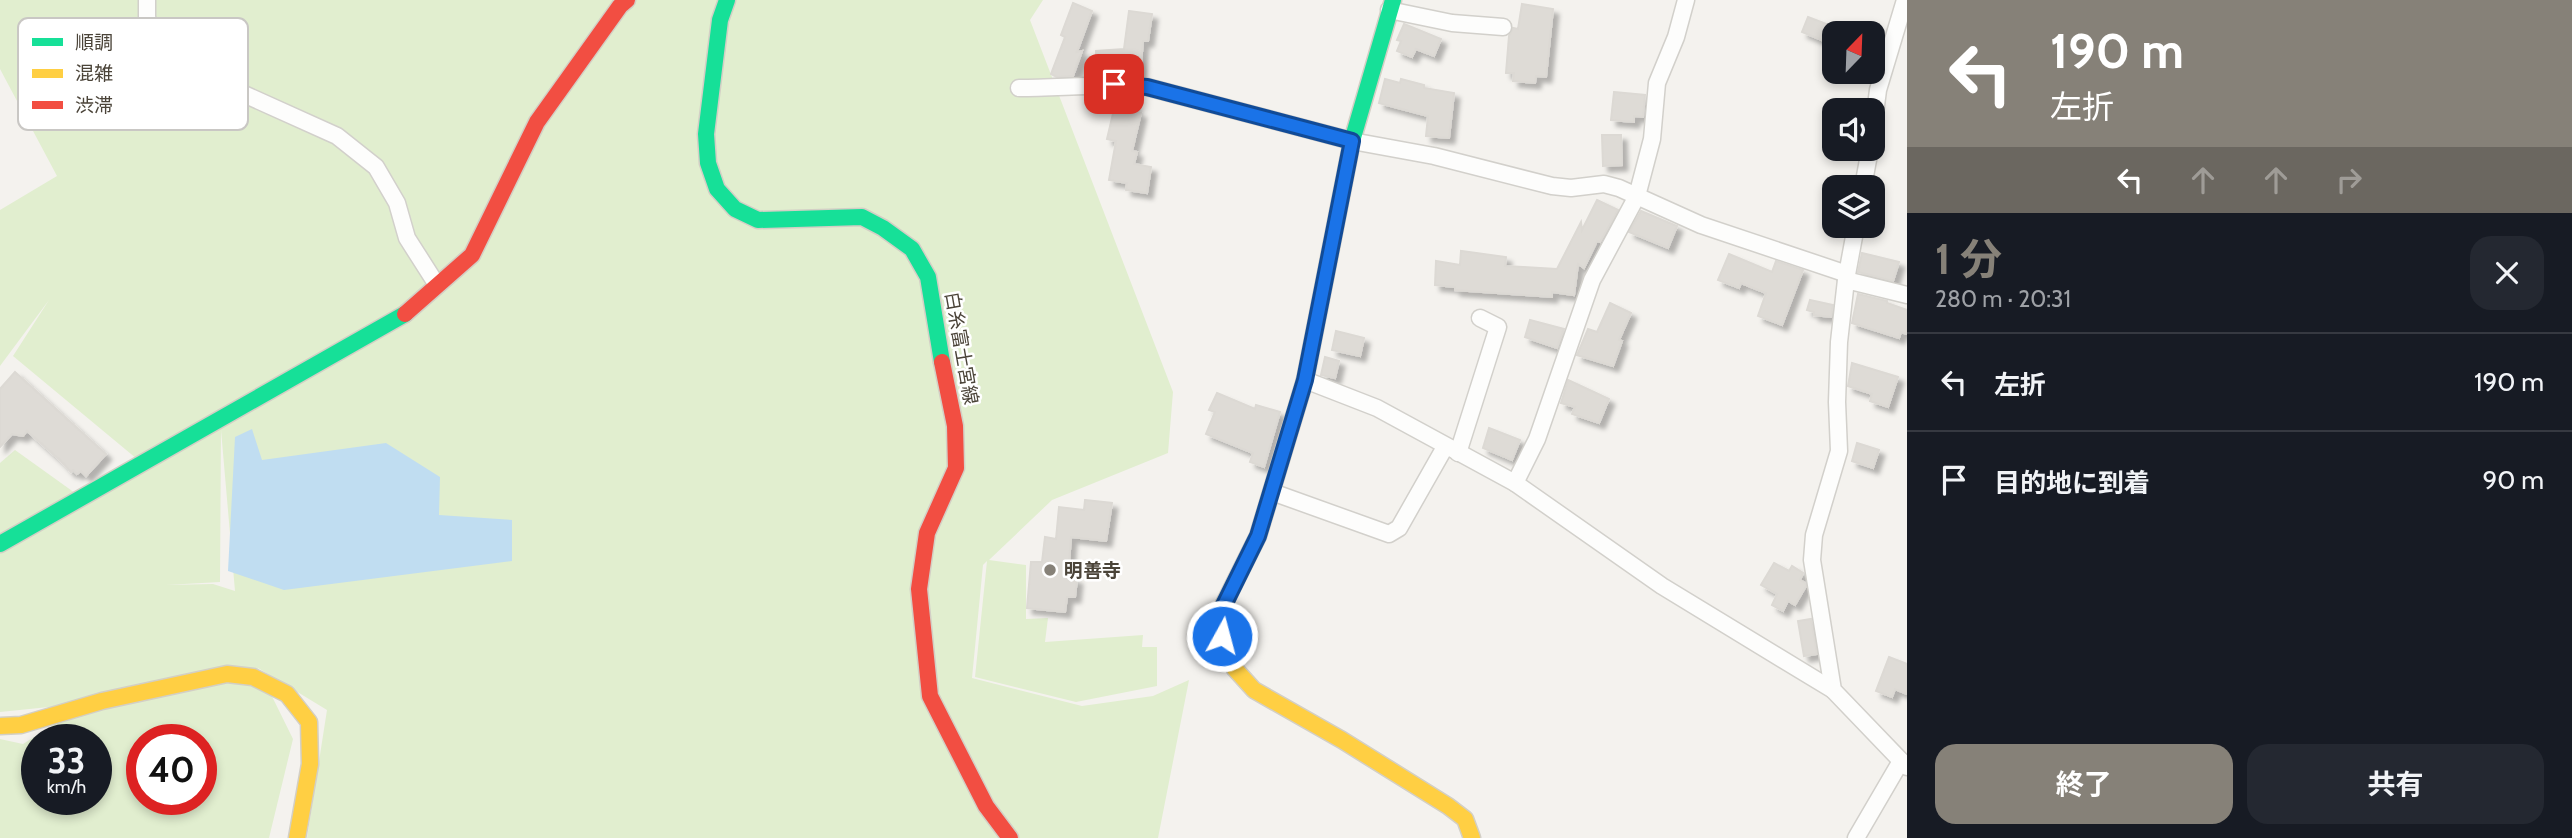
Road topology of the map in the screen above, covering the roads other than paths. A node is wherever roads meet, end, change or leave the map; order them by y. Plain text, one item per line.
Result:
1 (146, 0) edge
2 (627, 0) edge
3 (727, 0) edge
4 (1686, 0) edge
5 (1905, 0) edge
6 (1391, 5) edge
7 (147, 18) edge
8 (1503, 27) dead end
9 (1019, 88) dead end
10 (248, 96) edge
11 (1877, 98) edge
12 (1352, 141) junction
13 (1637, 196) junction
14 (1854, 238) edge
15 (1846, 277) junction
16 (437, 285) junction
17 (1907, 295) edge
18 (1480, 318) dead end
19 (1305, 380) junction
20 (1452, 450) junction
21 (1515, 483) junction
22 (1272, 492) junction
23 (0, 544) edge
24 (1833, 690) junction
25 (0, 726) edge
26 (1904, 764) edge
27 (986, 806) junction
28 (296, 838) edge
29 (999, 838) edge
30 (1010, 838) edge
31 (1472, 838) edge
32 (1856, 838) edge

1 - 7 street
2 - 16 street
3 - 27 street, 白糸富士宮線
4 - 13 street
5 - 11 street
6 - 8 street
6 - 12 street
9 - 12 street
10 - 16 street
12 - 13 street
12 - 19 street
13 - 15 street
13 - 21 street
14 - 15 street
15 - 17 street
15 - 24 street
16 - 23 street
18 - 20 street
19 - 20 street
19 - 22 street
20 - 21 street
20 - 22 street
21 - 24 street
22 - 31 street
24 - 26 street
25 - 28 street
26 - 32 street
27 - 29 street
27 - 30 street, 白糸富士宮線

